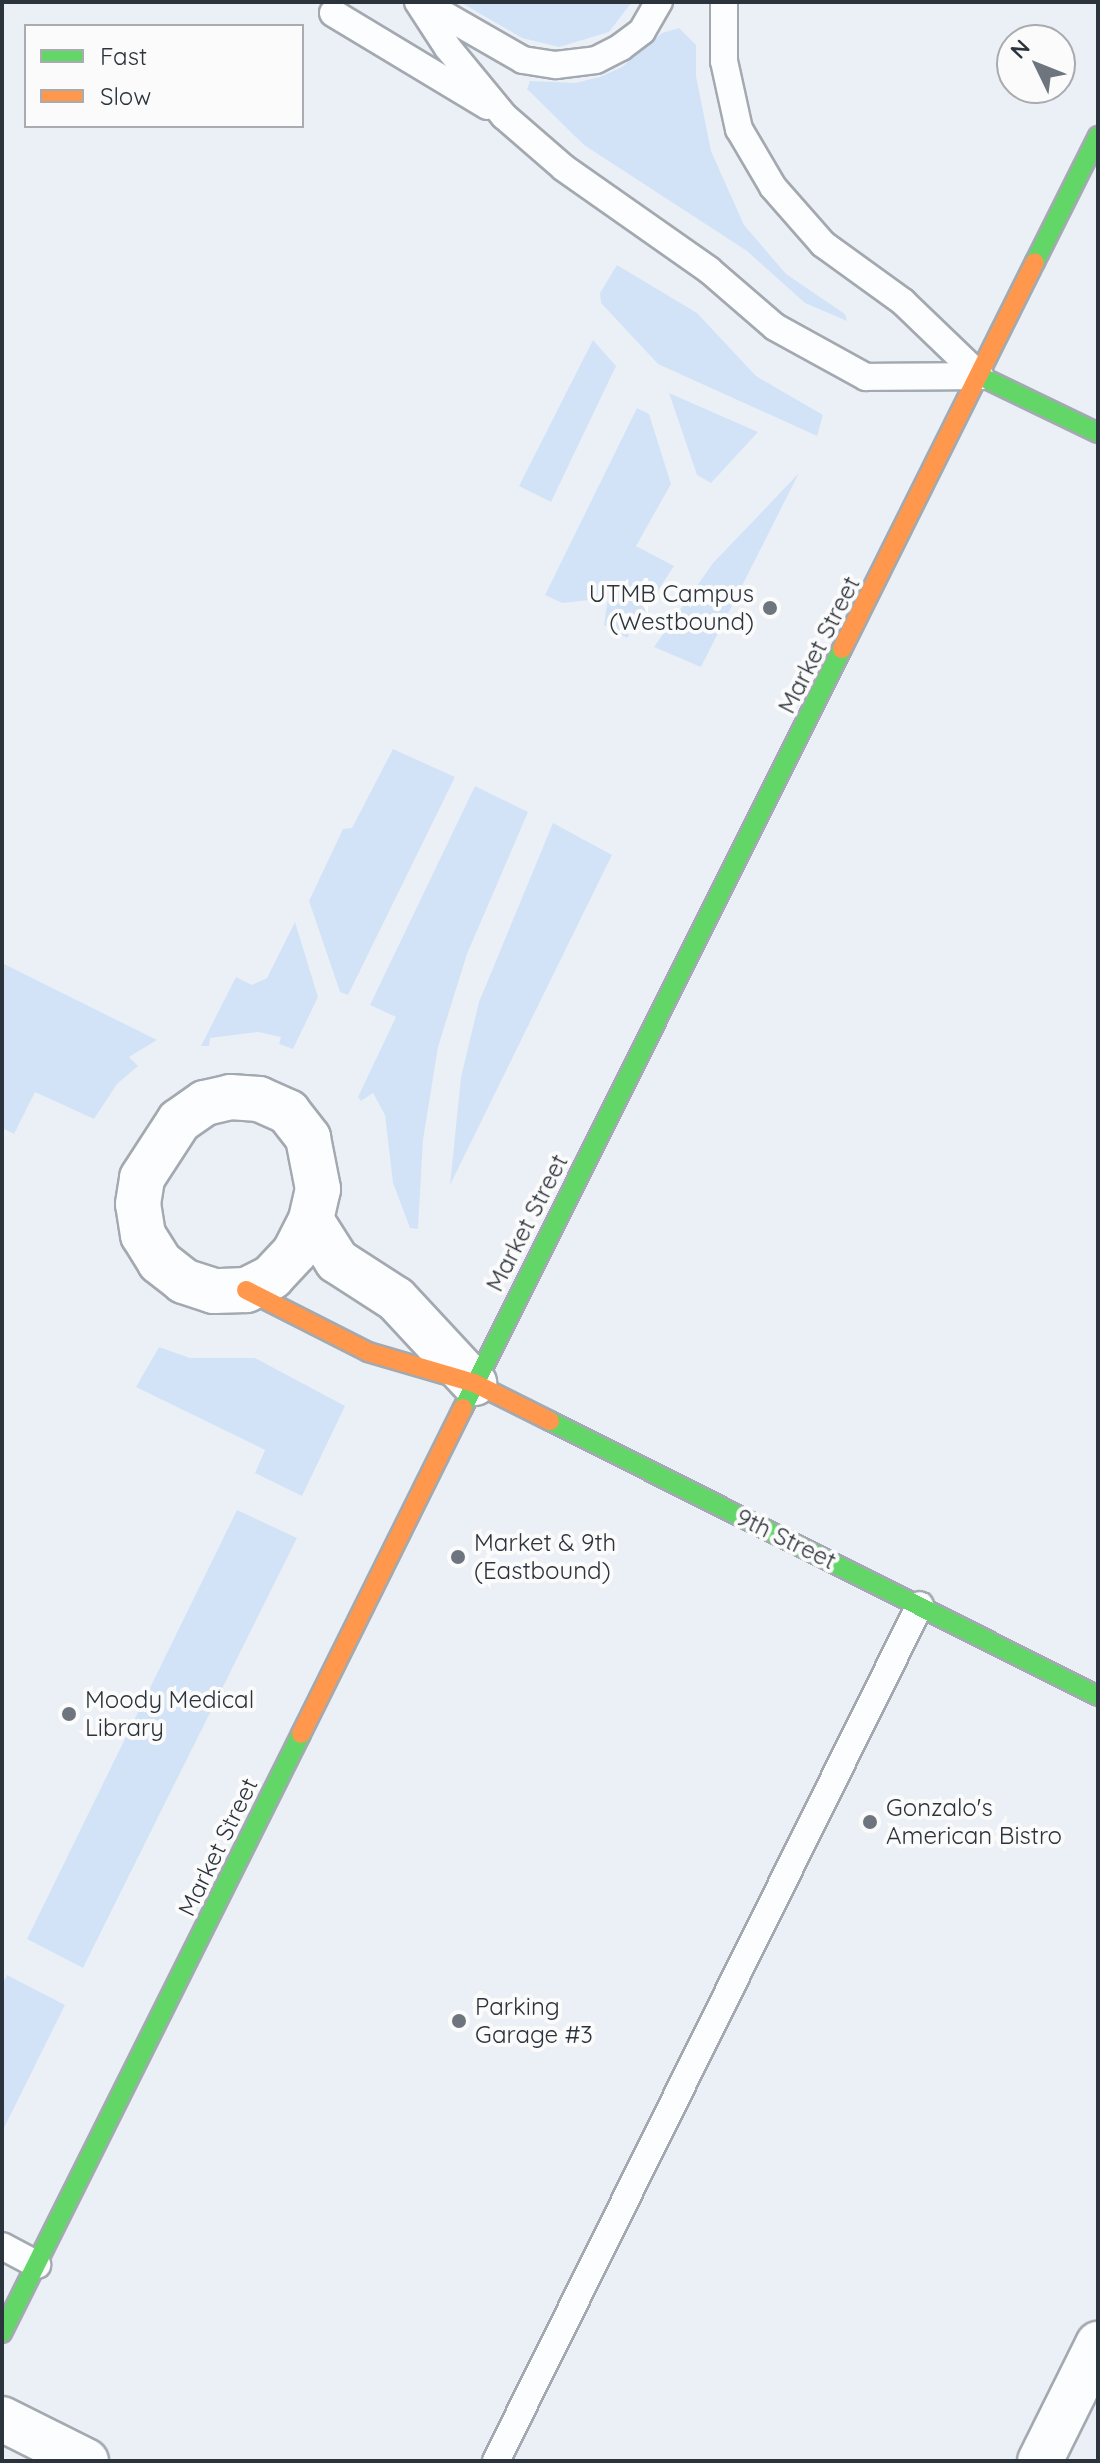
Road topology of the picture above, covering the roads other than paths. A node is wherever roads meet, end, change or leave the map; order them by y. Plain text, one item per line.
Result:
1 (420, 2) edge
2 (659, 2) edge
3 (724, 2) edge
4 (333, 13) dead end
5 (504, 116) junction
6 (1098, 136) edge
7 (980, 376) junction
8 (1098, 433) edge
9 (311, 1220) junction
10 (246, 1290) junction
11 (474, 1383) junction
12 (920, 1605) junction
13 (1098, 1696) edge
14 (2, 2246) edge
15 (37, 2265) junction
16 (2, 2333) edge
17 (1098, 2344) edge
18 (2, 2419) edge
19 (86, 2461) edge
20 (496, 2461) edge
21 (1040, 2461) edge

1 - 2 lane
1 - 5 lane
3 - 7 lane
4 - 5 lane
5 - 7 lane
6 - 7 main road, Market Street
7 - 8 main road
7 - 11 main road, Market Street
9 - 10 street, 9th Street
9 - 10 street, 9th Street
9 - 11 street, 9th Street
10 - 11 main road, 9th Street
11 - 12 main road, 9th Street
11 - 15 main road, Market Street
12 - 13 main road, 9th Street
12 - 20 lane
14 - 15 lane
15 - 16 main road, Market Street
17 - 21 street
18 - 19 street

